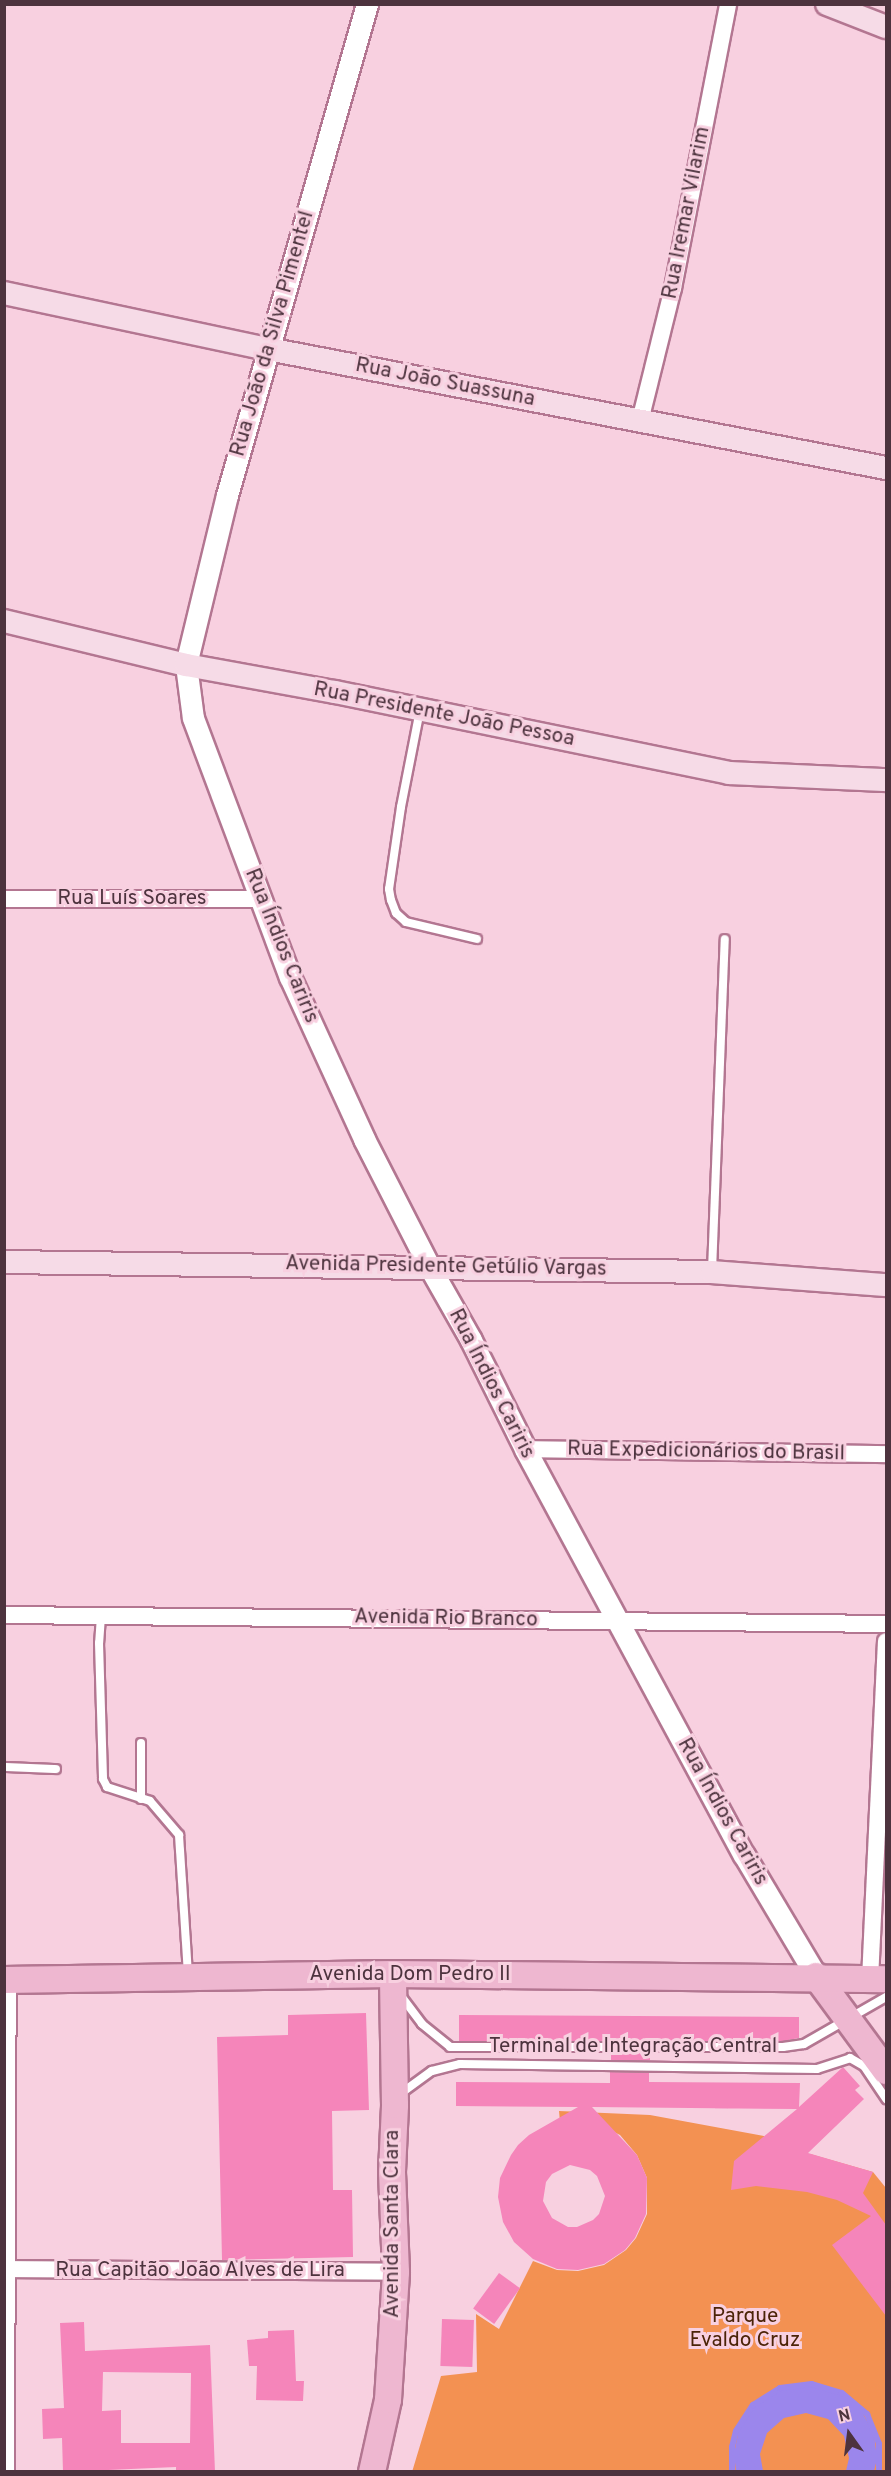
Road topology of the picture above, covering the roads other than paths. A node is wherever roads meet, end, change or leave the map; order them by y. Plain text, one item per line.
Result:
1 (367, 4) edge
2 (728, 4) edge
3 (827, 4) edge
4 (857, 11) edge
5 (886, 27) edge
6 (4, 293) edge
7 (268, 349) junction
8 (640, 421) junction
9 (886, 468) edge
10 (4, 621) edge
11 (186, 665) junction
12 (420, 709) junction
13 (886, 780) edge
14 (260, 898) junction
15 (4, 899) edge
16 (477, 939) dead end
17 (725, 939) dead end
18 (4, 1262) edge
19 (429, 1266) junction
20 (712, 1272) junction
21 (886, 1285) edge
22 (525, 1449) junction
23 (886, 1454) edge
24 (4, 1615) edge
25 (101, 1616) junction
26 (617, 1620) junction
27 (886, 1624) edge
28 (886, 1641) edge
29 (141, 1743) dead end
30 (4, 1767) edge
31 (56, 1769) dead end
32 (883, 1796) edge
33 (141, 1799) junction
34 (188, 1977) junction
35 (816, 1977) junction
36 (6, 1980) edge
37 (393, 1980) junction
38 (881, 1985) edge
39 (848, 2019) junction
40 (886, 2071) edge
41 (395, 2098) junction
42 (886, 2099) edge
43 (6, 2269) edge
44 (396, 2272) junction
45 (6, 2472) edge
46 (372, 2472) edge

1 - 7 street, Rua João da Silva Pimentel
2 - 8 street, Rua Iremar Vilarim
3 - 4 main road
4 - 5 main road
6 - 7 main road, Rua João Suassuna
7 - 8 main road, Rua João Suassuna
7 - 11 street, Rua João da Silva Pimentel
8 - 9 main road, Rua João Suassuna
10 - 11 main road, Rua Presidente João Pessoa
11 - 12 main road, Rua Presidente João Pessoa
11 - 14 street, Rua Índios Cariris
12 - 13 main road, Rua Presidente João Pessoa
12 - 16 lane
14 - 15 street, Rua Luís Soares
14 - 19 street, Rua Índios Cariris
17 - 20 lane
18 - 19 main road, Avenida Presidente Getúlio Vargas
19 - 20 main road, Avenida Presidente Getúlio Vargas
19 - 22 street, Rua Índios Cariris
20 - 21 main road, Avenida Presidente Getúlio Vargas
22 - 23 street, Rua Expedicionários do Brasil
22 - 26 street, Rua Índios Cariris
24 - 25 street, Avenida Rio Branco
25 - 26 street, Avenida Rio Branco
25 - 33 lane
26 - 27 street, Avenida Rio Branco
26 - 35 street, Rua Índios Cariris
28 - 32 street
29 - 33 lane
30 - 31 lane
32 - 38 street
33 - 34 lane
34 - 36 main road, Avenida Dom Pedro II
34 - 37 main road, Avenida Dom Pedro II
35 - 37 main road, Avenida Dom Pedro II
35 - 38 main road, Avenida Dom Pedro II
35 - 39 main road
36 - 43 street
37 - 39 lane, Terminal de Integração Central
37 - 41 main road, Avenida Santa Clara
38 - 39 lane, Terminal de Integração Central
39 - 40 main road
41 - 42 lane, Terminal de Integração Central
41 - 44 main road, Avenida Santa Clara
43 - 44 street, Rua Capitão João Alves de Lira
43 - 45 street
44 - 46 main road, Avenida Santa Clara

